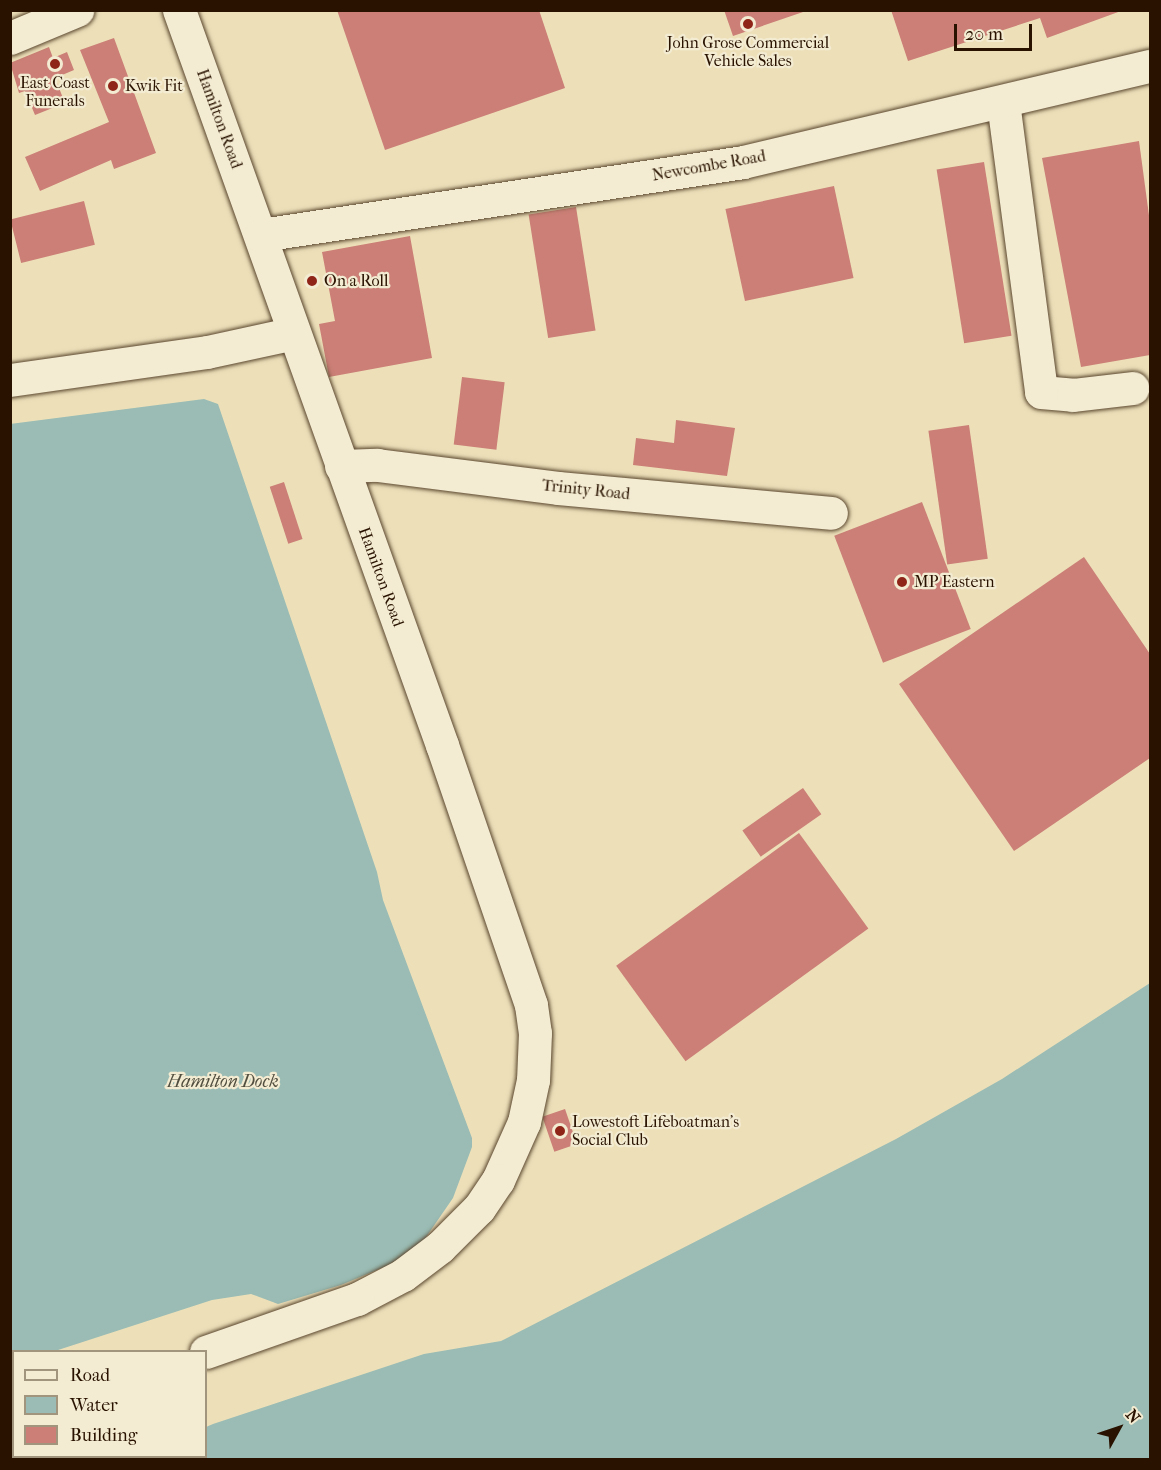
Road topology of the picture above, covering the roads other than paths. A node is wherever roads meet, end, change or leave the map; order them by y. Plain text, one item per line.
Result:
1 (77, 10) edge
2 (180, 10) edge
3 (10, 38) edge
4 (1150, 66) edge
5 (1003, 102) junction
6 (261, 235) junction
7 (294, 333) junction
8 (10, 380) edge
9 (1133, 388) dead end
10 (341, 466) junction
11 (831, 513) dead end
12 (207, 1352) edge

1 - 3 street
2 - 6 street, Hamilton Road
4 - 5 street, Newcombe Road
5 - 6 street, Newcombe Road
5 - 9 street
6 - 7 street, Hamilton Road
7 - 8 street
7 - 10 street, Hamilton Road
10 - 11 street, Trinity Road
10 - 12 street, Hamilton Road

